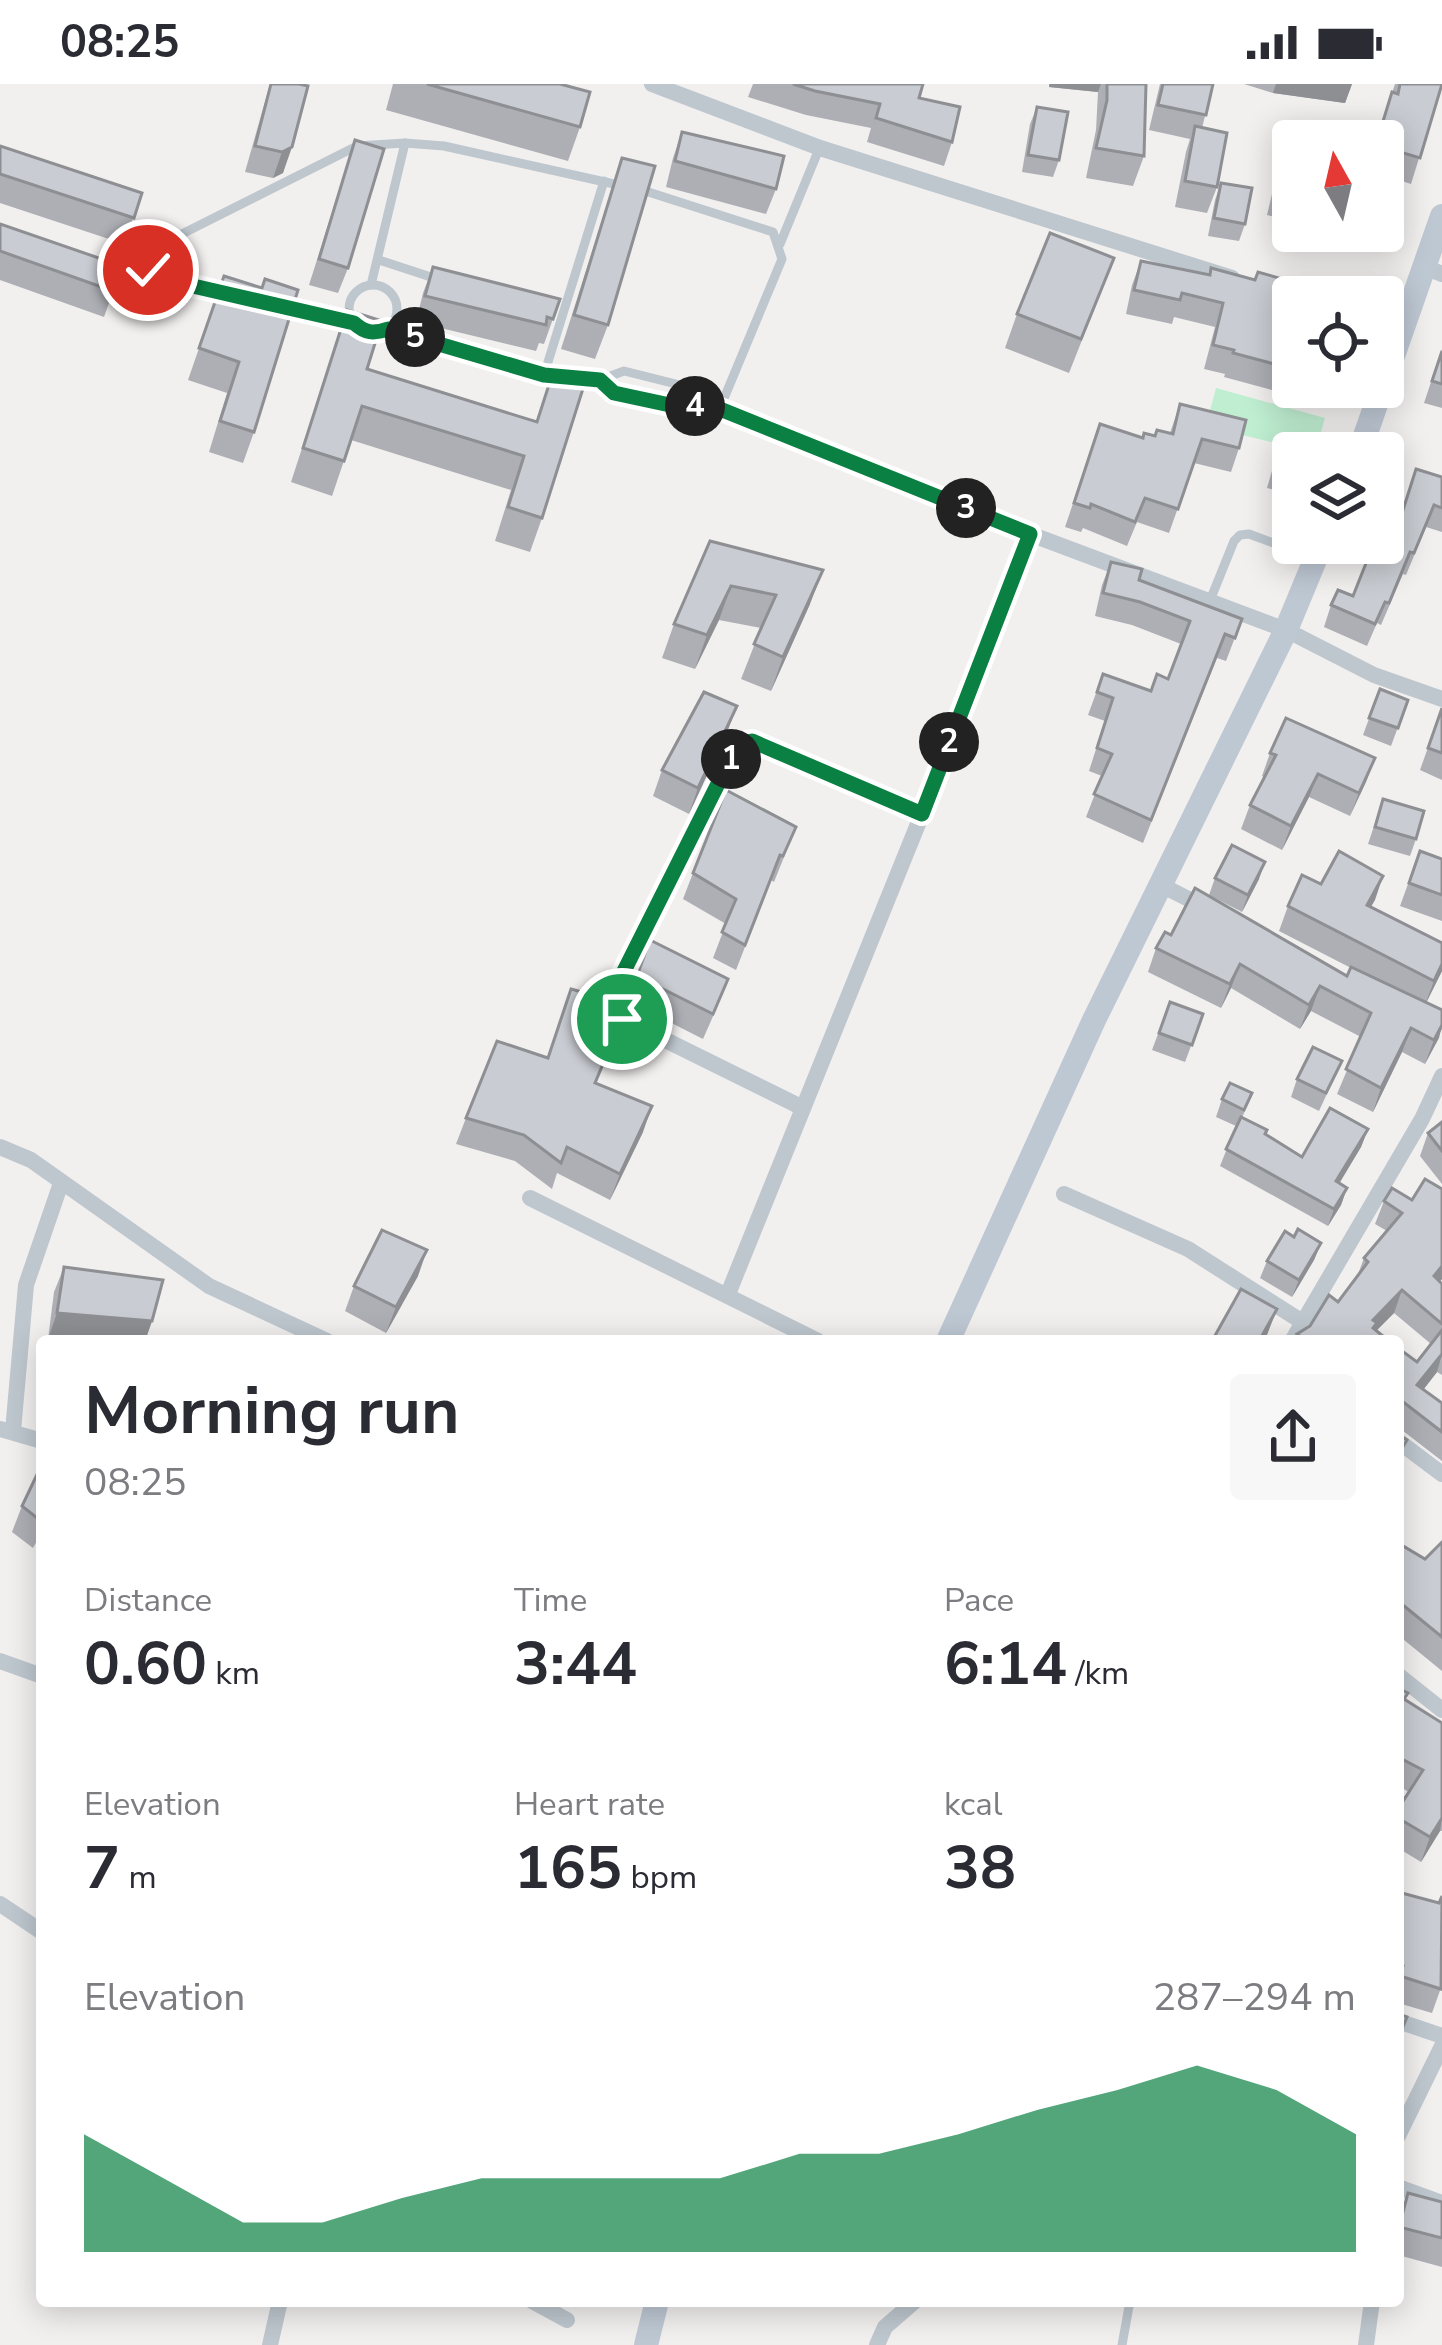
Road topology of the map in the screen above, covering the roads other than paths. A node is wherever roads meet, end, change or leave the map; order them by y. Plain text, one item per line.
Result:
1 (652, 84) edge
2 (405, 142) junction
3 (820, 148) junction
4 (604, 181) junction
5 (1442, 216) edge
6 (780, 244) junction
7 (379, 260) junction
8 (1434, 271) edge
9 (1243, 281) edge
10 (448, 282) edge
11 (371, 285) junction
12 (243, 297) edge
13 (265, 302) edge
14 (1404, 310) edge
15 (539, 311) edge
16 (562, 319) junction
17 (354, 323) junction
18 (388, 329) junction
19 (544, 375) junction
20 (600, 380) junction
21 (705, 403) junction
22 (720, 408) junction
23 (1030, 534) junction
24 (1272, 539) edge
25 (1314, 564) edge
26 (1209, 603) junction
27 (1286, 630) junction
28 (1442, 699) edge
29 (922, 814) junction
30 (1161, 885) junction
31 (1224, 917) edge
32 (1442, 1076) edge
33 (803, 1108) junction
34 (0, 1147) edge
35 (61, 1183) junction
36 (1064, 1194) dead end
37 (530, 1198) dead end
38 (728, 1294) junction
39 (1301, 1321) junction
40 (314, 1335) edge
41 (807, 1335) edge
42 (950, 1335) edge
43 (1295, 1335) edge
44 (6, 1430) edge
45 (36, 1440) edge
46 (1404, 1446) edge
47 (1442, 1474) edge
48 (0, 1661) edge
49 (36, 1674) edge
50 (1404, 1680) edge
51 (1442, 1710) edge
52 (0, 1904) edge
53 (36, 1928) edge
54 (1404, 2023) edge
55 (1442, 2036) edge
56 (1442, 2046) edge
57 (1404, 2125) edge
58 (1404, 2189) edge
59 (1442, 2204) edge
60 (279, 2307) edge
61 (543, 2307) edge
62 (656, 2307) edge
63 (908, 2307) edge
64 (1129, 2307) edge
65 (1371, 2307) edge
66 (567, 2320) dead end
67 (270, 2345) edge
68 (646, 2345) edge
69 (878, 2345) edge
70 (1122, 2345) edge
71 (1366, 2345) edge

1 - 3 street
2 - 4 lane
2 - 7 lane
2 - 12 lane
3 - 6 lane
3 - 9 street
4 - 6 lane
4 - 16 lane
5 - 8 main road
6 - 22 lane
7 - 10 lane
7 - 11 lane
8 - 14 main road
11 - 17 lane
11 - 18 lane
13 - 17 lane
15 - 16 lane
16 - 19 lane
17 - 18 lane
18 - 19 lane
19 - 20 lane
20 - 21 lane
20 - 21 lane
21 - 22 lane
22 - 23 lane
23 - 26 street
23 - 29 street
24 - 26 lane
25 - 27 main road
26 - 27 street
27 - 28 street
27 - 30 main road
29 - 33 street
29 - 33 street
30 - 31 street
30 - 42 main road
32 - 39 street
33 - 38 street
34 - 35 street
35 - 40 street
35 - 44 street
36 - 39 street
37 - 38 street
38 - 41 street
39 - 43 street
44 - 45 street
46 - 47 street
48 - 49 street
50 - 51 street
52 - 53 street
54 - 55 street
56 - 57 street
58 - 59 street
60 - 67 street
61 - 66 street
62 - 68 main road
63 - 69 street
64 - 70 lane
65 - 71 street

